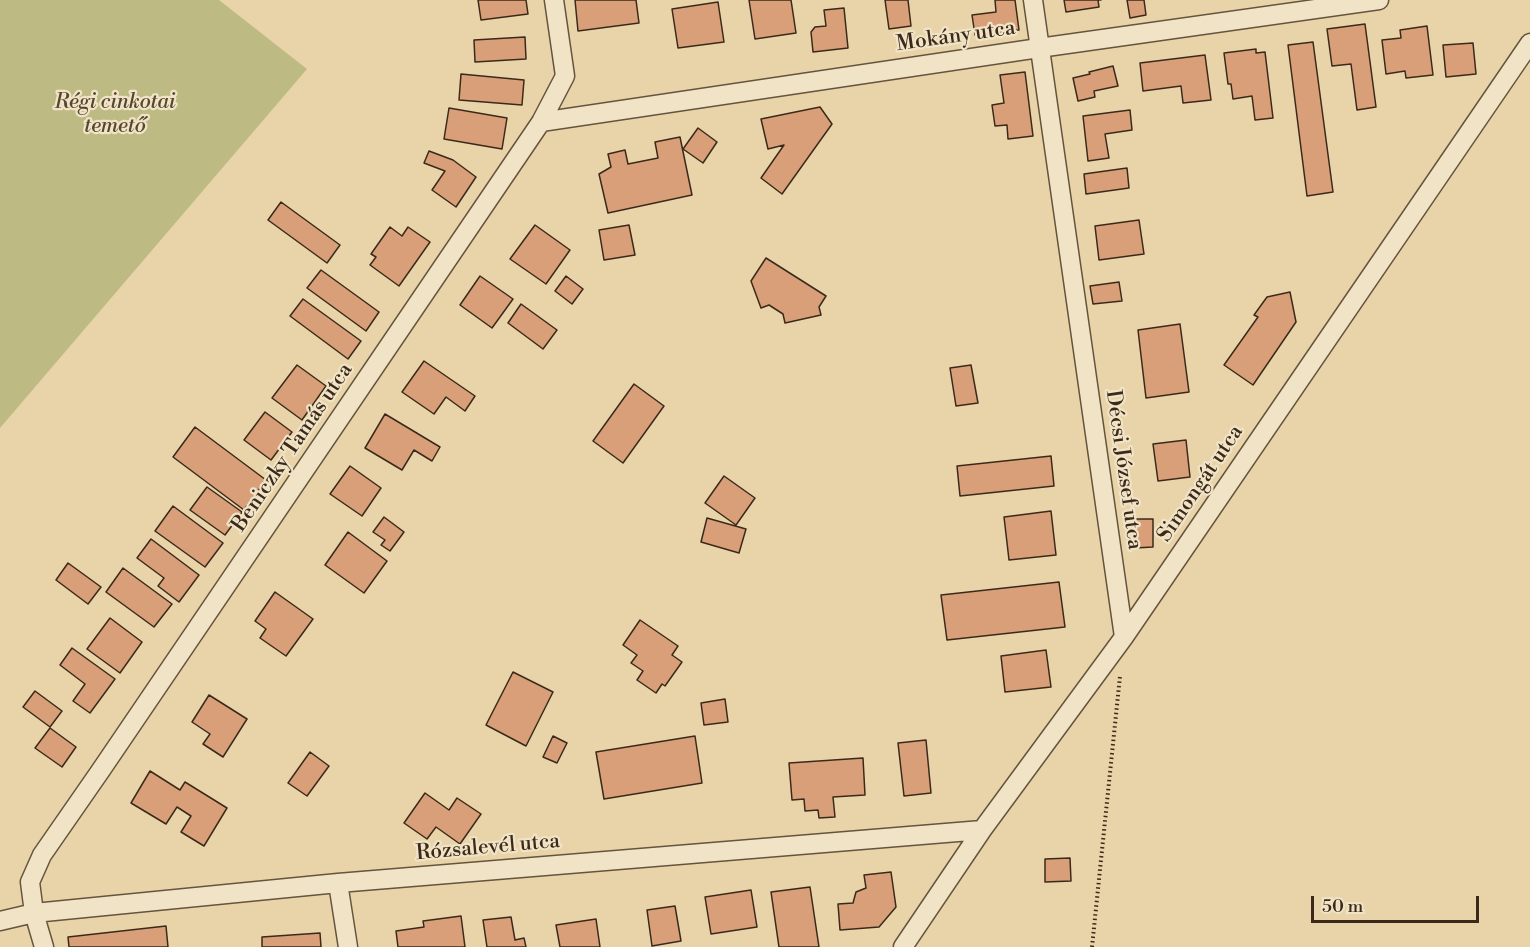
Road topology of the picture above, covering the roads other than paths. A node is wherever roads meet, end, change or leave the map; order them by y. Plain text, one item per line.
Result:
1 (554, 0) edge
2 (1033, 0) edge
3 (1379, 0) edge
4 (1530, 43) edge
5 (1039, 48) junction
6 (541, 122) junction
7 (1124, 637) junction
8 (982, 830) junction
9 (338, 883) junction
10 (33, 913) junction
11 (0, 921) edge
12 (44, 947) edge
13 (348, 947) edge
14 (903, 947) edge

1 - 6 street, Beniczky Tamás utca
2 - 5 street, Décsi József utca
3 - 5 street, Mokány utca
4 - 7 street, Simongát utca
5 - 6 street, Mokány utca
5 - 7 street, Décsi József utca
6 - 10 street, Beniczky Tamás utca
7 - 8 street, Simongát utca
8 - 9 street, Rózsalevél utca
8 - 14 street, Simongát utca
9 - 10 street, Rózsalevél utca
9 - 13 street
10 - 11 street, Rózsalevél utca
10 - 12 street, Beniczky Tamás utca

